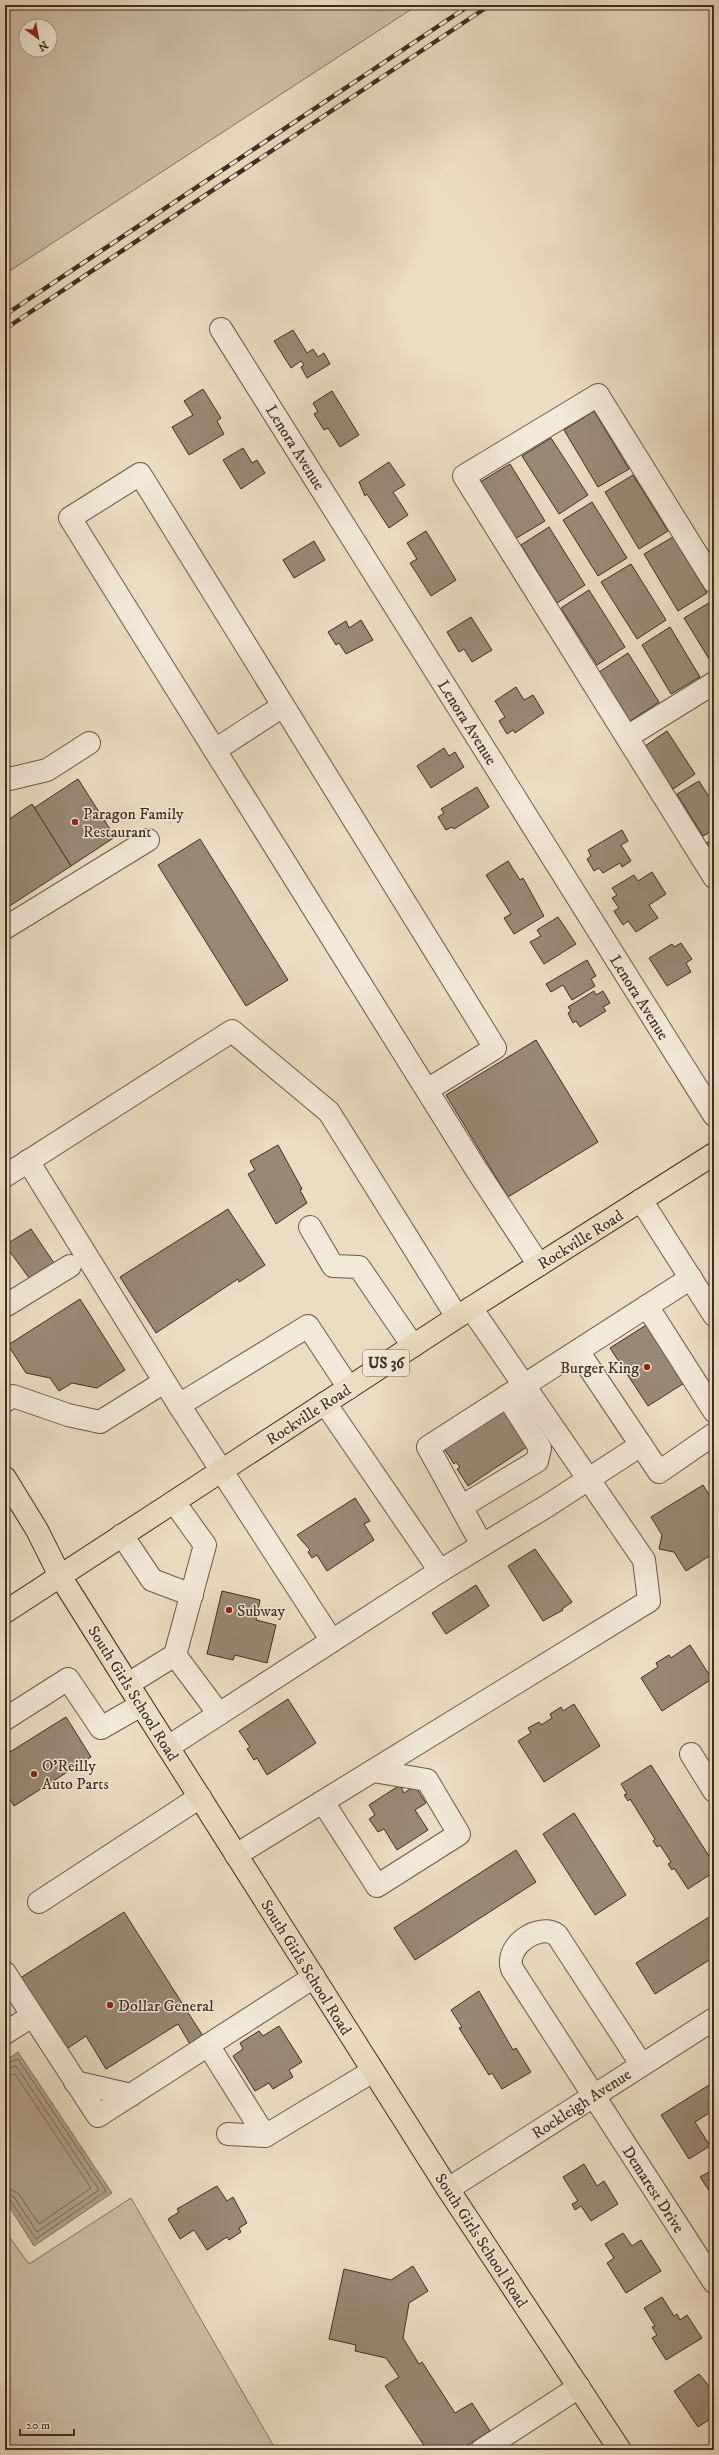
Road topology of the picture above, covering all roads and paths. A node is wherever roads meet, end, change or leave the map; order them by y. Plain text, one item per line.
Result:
1 (222, 329) dead end
2 (714, 582) edge
3 (714, 683) edge
4 (283, 706) junction
5 (627, 737) junction
6 (89, 743) dead end
7 (215, 750) junction
8 (5, 780) edge
9 (148, 840) dead end
10 (714, 877) edge
11 (5, 928) edge
12 (427, 1090) junction
13 (714, 1115) edge
14 (714, 1154) edge
15 (28, 1161) junction
16 (5, 1176) edge
17 (641, 1200) junction
18 (310, 1227) dead end
19 (538, 1265) junction
20 (70, 1266) dead end
21 (691, 1278) junction
22 (5, 1306) edge
23 (647, 1306) junction
24 (464, 1313) junction
25 (714, 1315) edge
26 (412, 1346) junction
27 (578, 1350) junction
28 (164, 1382) junction
29 (349, 1388) junction
30 (515, 1391) junction
31 (5, 1401) edge
32 (325, 1403) junction
33 (179, 1405) junction
34 (714, 1411) edge
35 (714, 1422) edge
36 (714, 1434) edge
37 (641, 1445) junction
38 (693, 1449) junction
39 (220, 1471) junction
40 (5, 1478) edge
41 (588, 1478) junction
42 (174, 1502) junction
43 (461, 1507) junction
44 (122, 1535) junction
45 (482, 1545) junction
46 (440, 1571) junction
47 (60, 1576) junction
48 (192, 1595) junction
49 (5, 1612) edge
50 (332, 1641) junction
51 (175, 1655) junction
52 (128, 1684) junction
53 (141, 1705) junction
54 (219, 1714) junction
55 (5, 1719) edge
56 (168, 1747) junction
57 (691, 1754) dead end
58 (373, 1770) junction
59 (714, 1791) edge
60 (200, 1797) junction
61 (323, 1802) junction
62 (236, 1855) junction
63 (39, 1902) dead end
64 (5, 1973) edge
65 (314, 1977) junction
66 (32, 2016) junction
67 (714, 2019) edge
68 (5, 2033) edge
69 (208, 2045) junction
70 (641, 2064) junction
71 (373, 2071) junction
72 (594, 2095) junction
73 (228, 2134) dead end
74 (265, 2136) junction
75 (448, 2189) junction
76 (714, 2282) edge
77 (579, 2387) junction
78 (482, 2450) edge
79 (620, 2450) edge

1 - 13 street, Lenora Avenue
2 - 5 street
3 - 5 street
4 - 7 street
4 - 7 street
4 - 12 street
5 - 10 street
6 - 8 street
7 - 12 street
9 - 11 street
12 - 19 street
14 - 17 main road, Rockville Road / US 36
15 - 16 street
15 - 24 street
15 - 28 street
17 - 19 main road, Rockville Road / US 36
17 - 21 street
18 - 26 street
19 - 24 main road, Rockville Road / US 36
20 - 22 street
21 - 23 street
21 - 25 street
23 - 27 street
23 - 34 street
24 - 26 main road, Rockville Road / US 36
24 - 30 street
26 - 29 main road, Rockville Road / US 36
27 - 30 street
27 - 37 street
28 - 31 street
28 - 33 street
29 - 32 main road, Rockville Road / US 36
29 - 33 street
30 - 41 street
30 - 43 street
30 - 43 street
32 - 39 main road, Rockville Road / US 36
32 - 46 street
33 - 39 street
35 - 38 street
36 - 38 street
37 - 38 street
37 - 41 street
39 - 42 main road, Rockville Road / US 36
39 - 50 street
40 - 47 main road, South Girls School Road
41 - 45 street
41 - 58 street
42 - 44 main road, Rockville Road / US 36
42 - 48 street
43 - 45 street
44 - 47 main road, Rockville Road / US 36
44 - 48 street
45 - 46 street
46 - 50 street
47 - 49 main road, Rockville Road / US 36
47 - 52 main road, South Girls School Road
48 - 51 street
50 - 54 street
51 - 52 street
51 - 54 street
52 - 53 main road, South Girls School Road
53 - 55 street
53 - 56 main road, South Girls School Road
54 - 56 street
56 - 60 main road, South Girls School Road
57 - 59 street
58 - 61 street
58 - 61 street
60 - 62 main road, South Girls School Road
60 - 63 street
61 - 62 street
62 - 65 main road, South Girls School Road
64 - 66 street
65 - 69 street
65 - 71 main road, South Girls School Road
66 - 68 street
66 - 69 street
67 - 70 street, Rockleigh Avenue
69 - 74 street
70 - 72 street, Rockleigh Avenue
70 - 72 street, Demarest Drive
71 - 74 street
71 - 75 main road, South Girls School Road
72 - 75 street, Rockleigh Avenue
72 - 76 street, Demarest Drive
73 - 74 street
75 - 77 main road, South Girls School Road
77 - 78 street
77 - 79 main road, South Girls School Road

